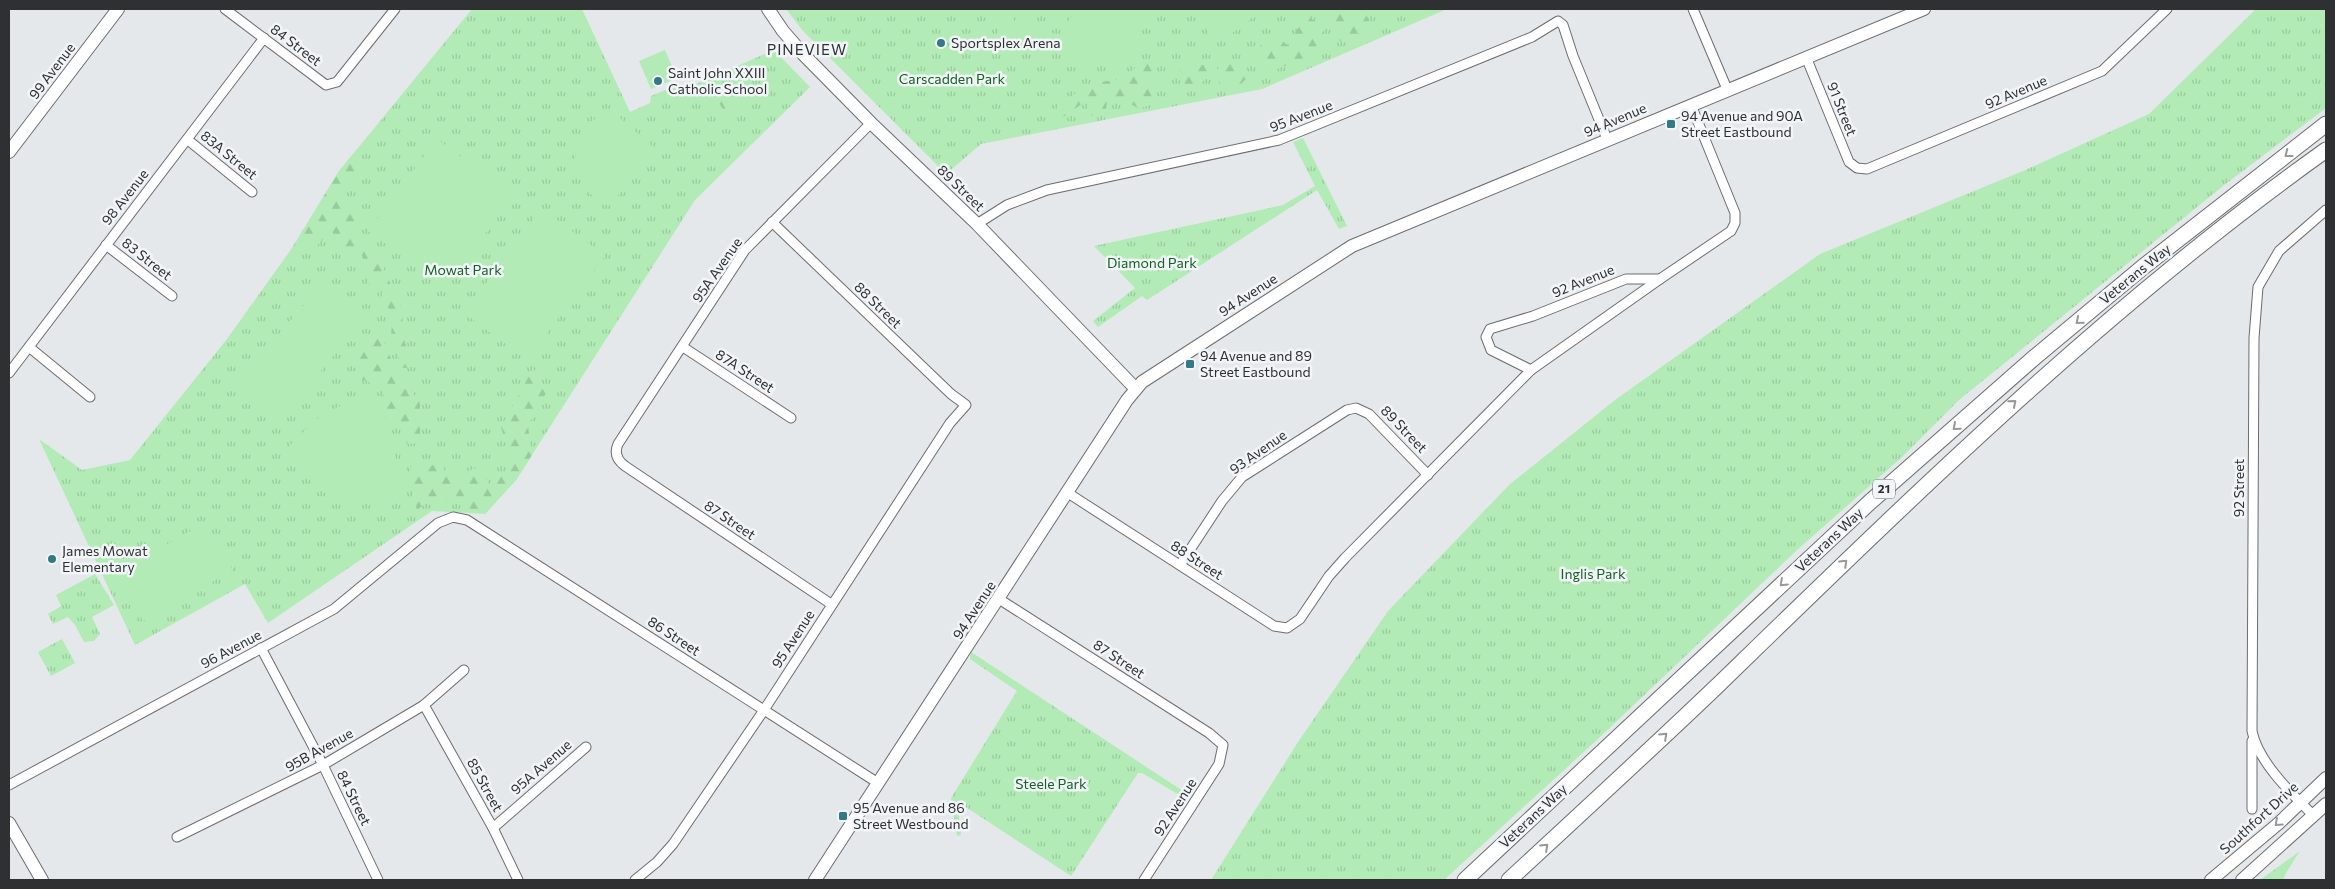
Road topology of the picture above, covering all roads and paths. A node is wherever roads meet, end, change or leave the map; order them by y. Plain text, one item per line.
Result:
1 (118, 9) edge
2 (225, 9) edge
3 (395, 9) edge
4 (768, 9) edge
5 (1693, 9) edge
6 (1924, 9) edge
7 (2167, 9) edge
8 (264, 38) junction
9 (1806, 57) junction
10 (1727, 89) junction
11 (1691, 105) junction
12 (871, 123) junction
13 (2326, 124) edge
14 (1607, 139) junction
15 (188, 140) junction
16 (2326, 150) edge
17 (9, 152) edge
18 (1857, 168) joint
19 (252, 192) dead end
20 (2326, 210) edge
21 (772, 222) junction
22 (977, 224) junction
23 (106, 245) junction
24 (1660, 278) junction
25 (172, 296) dead end
26 (29, 347) junction
27 (683, 347) junction
28 (1531, 370) junction
29 (9, 373) edge
30 (1136, 388) junction
31 (90, 397) dead end
32 (966, 405) joint
33 (1356, 408) joint
34 (791, 418) dead end
35 (616, 456) joint
36 (1428, 475) junction
37 (1068, 493) junction
38 (453, 517) joint
39 (1180, 565) junction
40 (999, 599) junction
41 (831, 604) junction
42 (261, 648) junction
43 (464, 670) dead end
44 (424, 705) junction
45 (764, 710) junction
46 (2252, 731) junction
47 (1223, 745) joint
48 (586, 747) dead end
49 (323, 765) junction
50 (2326, 778) edge
51 (878, 783) junction
52 (9, 785) edge
53 (2300, 802) junction
54 (2326, 804) edge
55 (2252, 809) dead end
56 (2314, 816) junction
57 (9, 823) edge
58 (493, 828) junction
59 (177, 837) dead end
60 (42, 880) edge
61 (378, 880) edge
62 (518, 880) edge
63 (635, 880) edge
64 (815, 880) edge
65 (1144, 880) edge
66 (1465, 880) edge
67 (1509, 880) edge
68 (2211, 880) edge
69 (2242, 880) edge

1 - 17 street, 99 Avenue
2 - 8 street, 84 Street
3 - 8 street, 84 Street
4 - 12 street, 89 Street
5 - 10 street
6 - 9 street, 94 Avenue
7 - 18 street, 92 Avenue
8 - 15 street, 98 Avenue
9 - 10 street, 94 Avenue
9 - 18 street, 91 Street
10 - 11 street, 94 Avenue
11 - 14 street, 94 Avenue
11 - 24 street
12 - 21 street, 95A Avenue
12 - 22 street, 89 Street
13 -> 66 main road, Veterans Way / 21
14 - 22 street, 95 Avenue
14 - 30 street, 94 Avenue
15 - 19 street, 83A Street
15 - 23 street, 98 Avenue
67 -> 16 main road, Veterans Way / 21
20 - 46 street, 92 Street
21 - 27 street, 95A Avenue
21 - 32 street, 88 Street
22 - 30 street, 89 Street
23 - 25 street, 83 Street
23 - 26 street, 98 Avenue
24 - 28 street
24 - 28 street, 92 Avenue
26 - 29 street, 98 Avenue
26 - 31 street
27 - 34 street, 87A Street
27 - 35 street, 95A Avenue
28 - 36 street
30 - 37 street, 94 Avenue
32 - 41 street, 95 Avenue
33 - 36 street, 89 Street
33 - 39 street, 93 Avenue
35 - 41 street, 87 Street
36 - 39 street, 88 Street
37 - 39 street, 88 Street
37 - 40 street, 94 Avenue
38 - 42 street, 96 Avenue
38 - 45 street, 86 Street
40 - 47 street, 87 Street
40 - 51 street, 94 Avenue
41 - 45 street, 95 Avenue
42 - 49 street, 84 Street
42 - 52 street, 96 Avenue
43 - 44 street, 95B Avenue
44 - 49 street, 95B Avenue
44 - 58 street, 85 Street
45 - 51 street, 86 Street
45 - 63 street, 95 Avenue
46 - 53 street, 92 Street
46 - 55 street, 92 Street
47 - 65 street, 92 Avenue
48 - 58 street, 95A Avenue
49 - 59 street, 95B Avenue
49 - 61 street, 84 Street
50 - 53 street, Southfort Drive
51 - 64 street, 94 Avenue
53 - 56 street, 92 Street
53 -> 68 street, Southfort Drive
54 - 56 street
56 - 69 street
57 - 60 street
58 - 62 street, 85 Street

